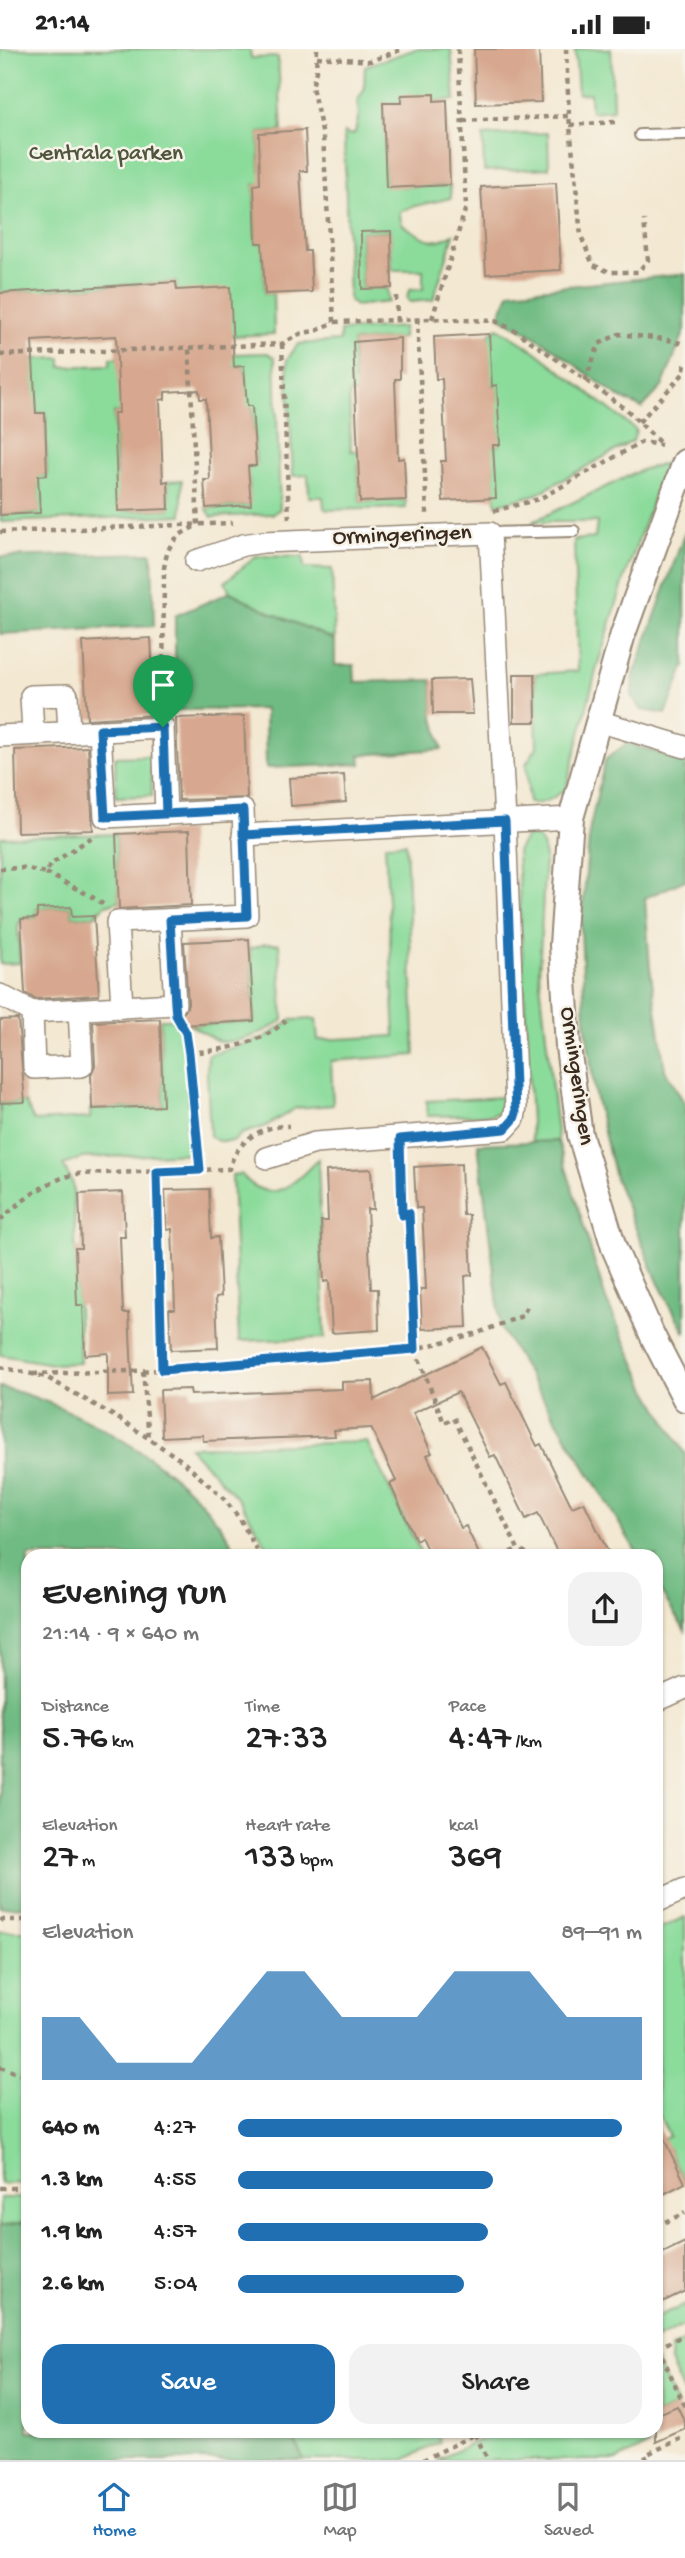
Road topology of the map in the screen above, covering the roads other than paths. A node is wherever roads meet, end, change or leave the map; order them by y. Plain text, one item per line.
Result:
1 (685, 134) edge
2 (640, 135) dead end
3 (685, 463) edge
4 (574, 531) dead end
5 (490, 533) junction
6 (196, 561) dead end
7 (598, 721) junction
8 (100, 730) junction
9 (69, 732) junction
10 (33, 733) junction
11 (0, 736) edge
12 (685, 747) edge
13 (166, 814) junction
14 (571, 818) junction
15 (505, 821) junction
16 (243, 835) junction
17 (170, 920) junction
18 (0, 995) edge
19 (122, 1007) junction
20 (79, 1010) junction
21 (32, 1012) junction
22 (267, 1158) dead end
23 (685, 1399) edge
24 (685, 1688) edge
25 (663, 1698) edge
26 (685, 1889) edge
27 (663, 1899) edge

1 - 2 lane
3 - 7 street, Ormingeringen
4 - 5 lane
5 - 6 street, Ormingeringen
5 - 15 street, Ormingeringen
7 - 12 street
7 - 14 street, Ormingeringen
8 - 9 street
8 - 13 street
8 - 13 street
9 - 10 street
9 - 10 street
10 - 11 street
13 - 16 street
14 - 15 street
14 - 23 street, Ormingeringen
15 - 16 street
15 - 22 street, Ormingeringen
16 - 17 street
17 - 19 street
17 - 19 street
18 - 21 street
19 - 20 street
20 - 21 street
20 - 21 street
24 - 25 street
26 - 27 street

